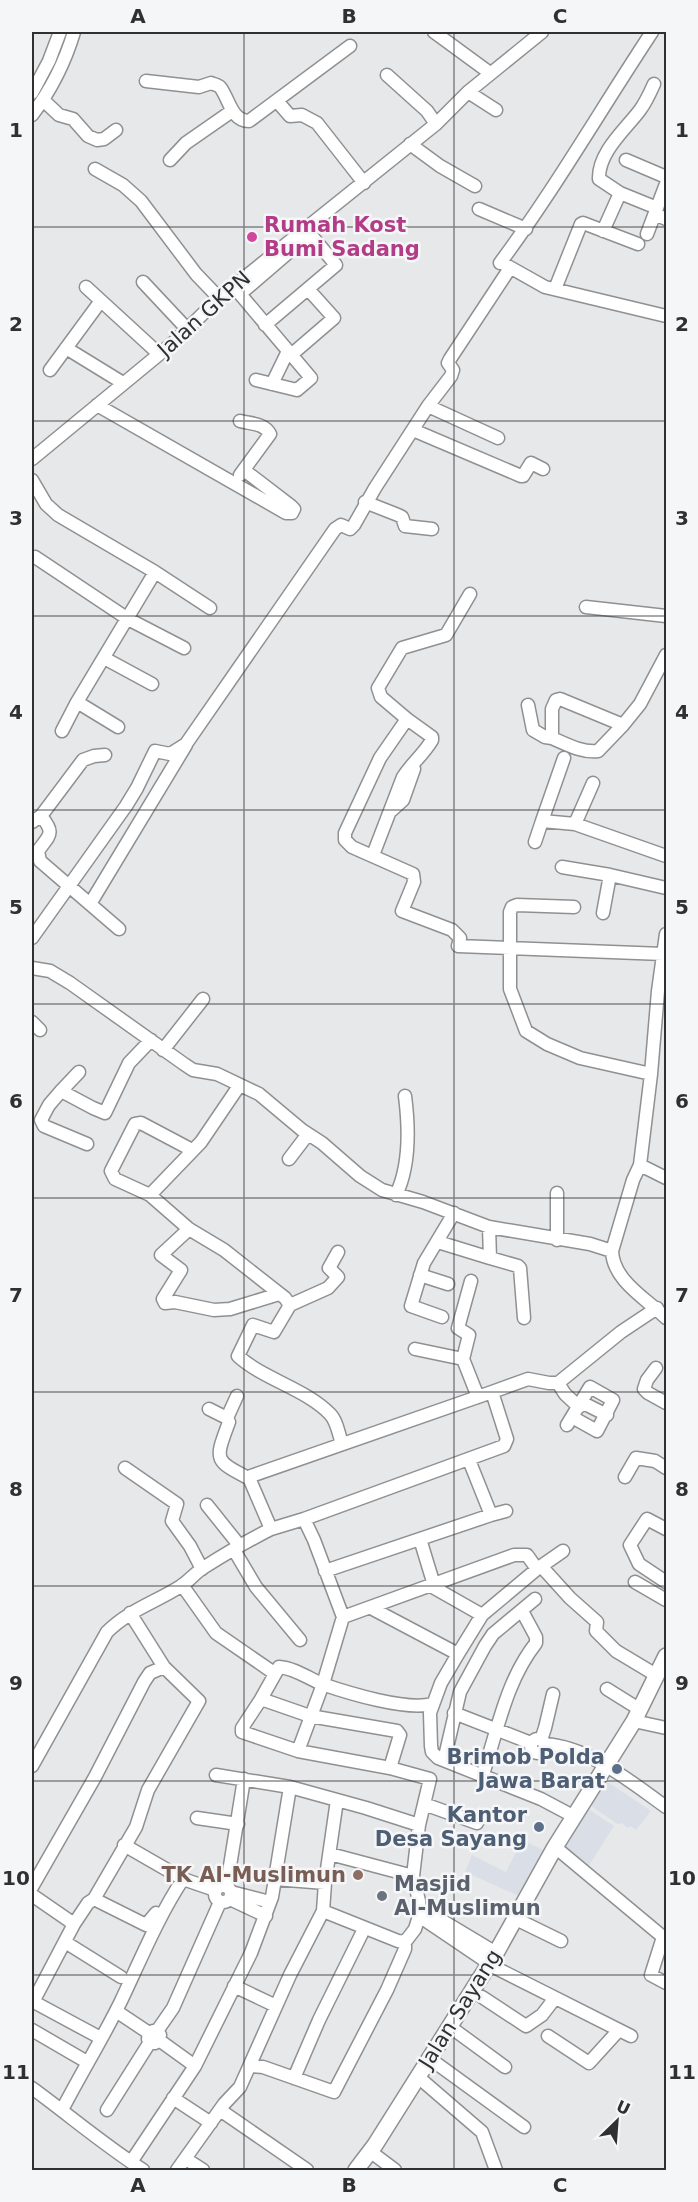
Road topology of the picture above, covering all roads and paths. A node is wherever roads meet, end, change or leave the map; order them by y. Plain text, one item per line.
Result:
1 (60, 32) edge
2 (74, 32) edge
3 (434, 32) edge
4 (542, 32) edge
5 (652, 32) edge
6 (350, 46) dead end
7 (32, 68) edge
8 (490, 73) junction
9 (43, 75) junction
10 (387, 75) dead end
11 (146, 81) dead end
12 (654, 84) dead end
13 (468, 92) junction
14 (32, 93) edge
15 (43, 100) junction
16 (277, 101) junction
17 (496, 110) dead end
18 (232, 111) junction
19 (32, 115) edge
20 (436, 124) junction
21 (116, 130) dead end
22 (410, 144) junction
23 (170, 160) dead end
24 (626, 160) dead end
25 (95, 169) dead end
26 (666, 177) edge
27 (364, 183) junction
28 (666, 184) edge
29 (475, 186) dead end
30 (620, 193) junction
31 (479, 209) dead end
32 (660, 213) edge
33 (526, 229) junction
34 (308, 231) junction
35 (603, 231) junction
36 (502, 265) junction
37 (143, 282) dead end
38 (86, 287) dead end
39 (308, 289) junction
40 (555, 289) junction
41 (219, 298) junction
42 (100, 302) junction
43 (666, 316) edge
44 (266, 325) junction
45 (188, 330) junction
46 (66, 348) junction
47 (290, 353) junction
48 (159, 354) junction
49 (50, 370) dead end
50 (256, 380) dead end
51 (123, 383) junction
52 (272, 384) junction
53 (97, 405) junction
54 (430, 407) junction
55 (240, 422) dead end
56 (415, 430) junction
57 (498, 438) dead end
58 (32, 459) edge
59 (543, 469) dead end
60 (244, 470) junction
61 (32, 480) edge
62 (234, 483) junction
63 (365, 502) junction
64 (432, 529) dead end
65 (35, 557) dead end
66 (155, 572) junction
67 (470, 594) dead end
68 (586, 607) dead end
69 (210, 608) dead end
70 (666, 616) edge
71 (128, 619) junction
72 (184, 648) dead end
73 (666, 656) edge
74 (104, 658) junction
75 (152, 684) dead end
76 (77, 702) junction
77 (528, 705) dead end
78 (407, 719) junction
79 (623, 725) junction
80 (118, 727) dead end
81 (62, 731) dead end
82 (552, 738) junction
83 (186, 744) junction
84 (105, 755) dead end
85 (564, 758) dead end
86 (593, 783) dead end
87 (36, 819) edge
88 (542, 821) junction
89 (575, 824) junction
90 (535, 842) dead end
91 (35, 849) edge
92 (373, 855) junction
93 (666, 856) edge
94 (562, 867) dead end
95 (610, 875) junction
96 (69, 887) junction
97 (666, 888) edge
98 (90, 904) junction
99 (574, 907) dead end
100 (603, 913) dead end
101 (119, 929) dead end
102 (666, 934) edge
103 (32, 938) edge
104 (510, 947) junction
105 (663, 954) junction
106 (32, 968) edge
107 (662, 992) edge
108 (203, 999) dead end
109 (662, 1011) edge
110 (151, 1040) junction
111 (163, 1050) junction
112 (79, 1072) dead end
113 (651, 1074) junction
114 (239, 1086) junction
115 (61, 1090) junction
116 (405, 1096) dead end
117 (308, 1134) junction
118 (87, 1144) dead end
119 (192, 1150) junction
120 (289, 1159) dead end
121 (640, 1165) junction
122 (666, 1178) edge
123 (557, 1193) dead end
124 (150, 1195) junction
125 (396, 1196) junction
126 (454, 1213) junction
127 (489, 1227) junction
128 (189, 1229) junction
129 (557, 1240) junction
130 (438, 1242) junction
131 (612, 1251) junction
132 (338, 1252) dead end
133 (490, 1258) junction
134 (420, 1275) junction
135 (471, 1281) dead end
136 (448, 1284) dead end
137 (279, 1294) junction
138 (290, 1305) junction
139 (657, 1308) junction
140 (442, 1317) dead end
141 (524, 1318) dead end
142 (666, 1318) edge
143 (415, 1349) dead end
144 (463, 1359) junction
145 (656, 1368) dead end
146 (558, 1383) junction
147 (492, 1392) junction
148 (237, 1396) dead end
149 (478, 1397) junction
150 (666, 1403) edge
151 (209, 1408) dead end
152 (575, 1413) junction
153 (607, 1415) junction
154 (227, 1418) junction
155 (342, 1444) junction
156 (469, 1460) junction
157 (125, 1468) dead end
158 (666, 1468) edge
159 (625, 1477) dead end
160 (250, 1479) junction
161 (207, 1505) dead end
162 (506, 1511) dead end
163 (491, 1515) junction
164 (304, 1519) junction
165 (271, 1529) junction
166 (666, 1529) edge
167 (420, 1539) junction
168 (236, 1548) junction
169 (562, 1551) dead end
170 (539, 1567) junction
171 (202, 1569) junction
172 (325, 1571) junction
173 (635, 1582) dead end
174 (666, 1582) edge
175 (182, 1585) junction
176 (433, 1586) junction
177 (535, 1599) dead end
178 (666, 1600) edge
179 (370, 1608) junction
180 (522, 1611) junction
181 (130, 1613) junction
182 (482, 1615) junction
183 (343, 1617) junction
184 (300, 1640) dead end
185 (458, 1654) junction
186 (164, 1667) junction
187 (662, 1667) edge
188 (274, 1673) junction
189 (323, 1684) junction
190 (607, 1689) dead end
191 (553, 1694) dead end
192 (261, 1699) junction
193 (432, 1704) junction
194 (454, 1713) junction
195 (637, 1715) junction
196 (310, 1716) junction
197 (497, 1728) junction
198 (666, 1728) edge
199 (539, 1742) junction
200 (297, 1751) junction
201 (446, 1752) dead end
202 (602, 1765) junction
203 (32, 1766) edge
204 (390, 1768) junction
205 (483, 1774) junction
206 (216, 1775) dead end
207 (244, 1779) junction
208 (290, 1786) junction
209 (337, 1800) junction
210 (424, 1804) junction
211 (666, 1807) edge
212 (666, 1813) edge
213 (573, 1816) junction
214 (197, 1818) dead end
215 (477, 1823) dead end
216 (238, 1824) junction
217 (419, 1826) junction
218 (124, 1845) junction
219 (555, 1847) junction
220 (330, 1854) junction
221 (413, 1876) junction
222 (181, 1878) junction
223 (275, 1878) junction
224 (325, 1883) junction
225 (32, 1887) edge
226 (224, 1894) junction
227 (32, 1895) edge
228 (94, 1899) junction
229 (270, 1902) junction
230 (323, 1911) junction
231 (419, 1912) junction
232 (266, 1916) junction
233 (516, 1919) junction
234 (74, 1924) junction
235 (364, 1929) junction
236 (665, 1938) edge
237 (405, 1941) junction
238 (561, 1941) dead end
239 (65, 1942) junction
240 (493, 1958) junction
241 (121, 1977) dead end
242 (666, 1983) edge
243 (234, 1986) junction
244 (482, 1997) dead end
245 (555, 1998) junction
246 (32, 2001) edge
247 (276, 2006) junction
248 (116, 2011) junction
249 (449, 2026) junction
250 (32, 2030) edge
251 (97, 2036) dead end
252 (548, 2036) dead end
253 (154, 2037) junction
254 (429, 2058) junction
255 (87, 2062) junction
256 (195, 2066) junction
257 (251, 2066) junction
258 (505, 2067) dead end
259 (417, 2076) junction
260 (294, 2078) junction
261 (32, 2088) edge
262 (173, 2098) junction
263 (62, 2110) junction
264 (107, 2110) dead end
265 (220, 2110) junction
266 (211, 2123) junction
267 (524, 2127) dead end
268 (371, 2151) junction
269 (186, 2158) junction
270 (130, 2162) junction
271 (143, 2170) edge
272 (177, 2170) edge
273 (203, 2170) edge
274 (307, 2170) edge
275 (356, 2170) edge
276 (395, 2170) edge
277 (496, 2170) edge

1 - 9 street
2 - 15 street
3 - 8 street
4 - 8 street, Jalan GKPN
5 - 33 street
6 - 16 street
7 - 9 street
8 - 13 street, Jalan GKPN
9 - 14 street
10 - 20 street
11 - 18 street
12 - 30 street
13 - 17 street
13 - 20 street, Jalan GKPN
15 - 19 street
15 - 21 street
16 - 18 street
16 - 27 street
18 - 23 street
20 - 22 street, Jalan GKPN
22 - 27 street, Jalan GKPN
22 - 29 street
24 - 26 street
25 - 41 street
27 - 34 street, Jalan GKPN
28 - 32 street
30 - 32 street
30 - 35 street
31 - 33 street
32 - 35 street
33 - 36 street
34 - 39 street
34 - 41 street, Jalan GKPN
34 - 44 street
35 - 40 street
36 - 40 street
36 - 54 street
37 - 45 street
38 - 42 street
39 - 44 street
39 - 47 street
40 - 43 street
41 - 45 street, Jalan GKPN
42 - 46 street
42 - 48 street
44 - 47 street
45 - 48 street, Jalan GKPN
46 - 49 street
46 - 51 street
47 - 52 street
47 - 52 street
48 - 51 street, Jalan GKPN
50 - 52 street
51 - 53 street, Jalan GKPN
53 - 58 street, Jalan GKPN
53 - 62 street
54 - 56 street
54 - 57 street
55 - 60 street
56 - 59 street
56 - 63 street
60 - 62 street
60 - 62 street
61 - 66 street
63 - 64 street
63 - 83 street
65 - 71 street
66 - 69 street
66 - 71 street
67 - 78 street
68 - 70 street
71 - 72 street
71 - 74 street
73 - 79 street
74 - 75 street
74 - 76 street
76 - 80 street
76 - 81 street
77 - 82 street
78 - 92 street
78 - 92 street
79 - 82 street
79 - 82 street
83 - 96 street
83 - 98 street
84 - 87 street
85 - 88 street
86 - 89 street
87 - 91 street
88 - 89 street
88 - 90 street
89 - 93 street
91 - 96 street
92 - 104 street
94 - 95 street
95 - 97 street
95 - 100 street
96 - 98 street
96 - 103 street
98 - 101 street
99 - 104 street
102 - 105 street
104 - 105 street
104 - 113 street
105 - 107 street
106 - 110 street
107 - 109 street
108 - 111 street
109 - 113 street
110 - 111 street
110 - 115 street
111 - 114 street
112 - 115 street
113 - 121 street
114 - 117 street
114 - 119 street
115 - 118 street
116 - 125 street
117 - 120 street
117 - 125 street
119 - 124 street
119 - 124 street
121 - 122 street
121 - 131 street
123 - 129 street
124 - 128 street
125 - 126 street
126 - 127 street
126 - 130 street
127 - 129 street
127 - 133 street
128 - 137 street
128 - 137 street
129 - 131 street
130 - 133 street
130 - 134 street
131 - 139 street
132 - 138 street
133 - 141 street
134 - 136 street
134 - 140 street
135 - 144 street
137 - 138 street
138 - 155 street
139 - 142 street
139 - 146 street
143 - 144 street
144 - 149 street
145 - 150 street
146 - 147 street
146 - 152 street
147 - 149 street
147 - 156 street
148 - 154 street
149 - 155 street
151 - 154 street
152 - 153 street
152 - 153 street
152 - 153 street
154 - 160 street
155 - 160 street
156 - 163 street
156 - 164 street
157 - 171 street
158 - 159 street
160 - 165 street
161 - 168 street
162 - 163 street
163 - 167 street
164 - 165 street
164 - 172 street
165 - 168 street
166 - 174 street
167 - 172 street
167 - 176 street
168 - 171 street
168 - 184 street
169 - 170 street
170 - 176 street
170 - 182 street
170 - 187 street
171 - 175 street
172 - 183 street
173 - 178 street
175 - 181 street
175 - 188 street
176 - 179 street
176 - 182 street
177 - 180 street
179 - 183 street
179 - 185 street
180 - 194 street
180 - 197 street
181 - 186 street
181 - 203 street
182 - 185 street
183 - 189 street
185 - 193 street
186 - 218 street
186 - 225 street
187 - 195 main road, Jalan Sayang
188 - 189 street
188 - 192 street
189 - 193 street
189 - 196 street
190 - 195 street
191 - 199 street
192 - 196 street
192 - 200 street
193 - 205 street
194 - 197 street
194 - 201 street
195 - 198 street
195 - 202 main road, Jalan Sayang
196 - 200 street
196 - 204 street
197 - 199 street
197 - 205 street
199 - 202 street
200 - 204 street
202 - 211 street
202 - 212 street
202 - 213 main road, Jalan Sayang
204 - 210 street
205 - 213 street
206 - 207 street
207 - 208 street
207 - 216 street
208 - 209 street
208 - 223 street
209 - 217 street
209 - 220 street
210 - 215 street
210 - 217 street
213 - 219 main road, Jalan Sayang
214 - 216 street
216 - 226 street
217 - 221 street
218 - 222 street
218 - 228 street
219 - 233 main road, Jalan Sayang
219 - 236 street
220 - 221 street
220 - 224 street
221 - 231 street
222 - 226 street
222 - 228 street
222 - 248 street
223 - 224 street
223 - 229 street
224 - 230 street
226 - 229 street
226 - 232 street
226 - 253 street
227 - 234 street
228 - 234 street
229 - 232 street
230 - 235 street
230 - 247 street
231 - 237 street
231 - 240 street
232 - 243 street
233 - 238 street
233 - 240 main road, Jalan Sayang
234 - 239 street
235 - 237 street
235 - 260 street
236 - 242 street
237 - 260 street
239 - 241 street
239 - 246 street
240 - 245 street
240 - 249 main road, Jalan Sayang
243 - 247 street
243 - 256 street
244 - 245 street
245 - 252 street
246 - 251 street
247 - 257 street
248 - 253 street
248 - 255 street
249 - 254 main road, Jalan Sayang
249 - 258 street
250 - 255 street
253 - 256 street
253 - 264 street
254 - 259 main road, Jalan Sayang
254 - 267 street
255 - 263 street
256 - 262 street
257 - 260 street
257 - 265 street
259 - 268 main road, Jalan Sayang
259 - 277 street
261 - 263 street
262 - 266 street
262 - 270 street
263 - 270 street
265 - 266 street
265 - 274 street
266 - 269 street
268 - 275 main road, Jalan Sayang
268 - 276 street
269 - 272 street
269 - 273 street
270 - 271 street

